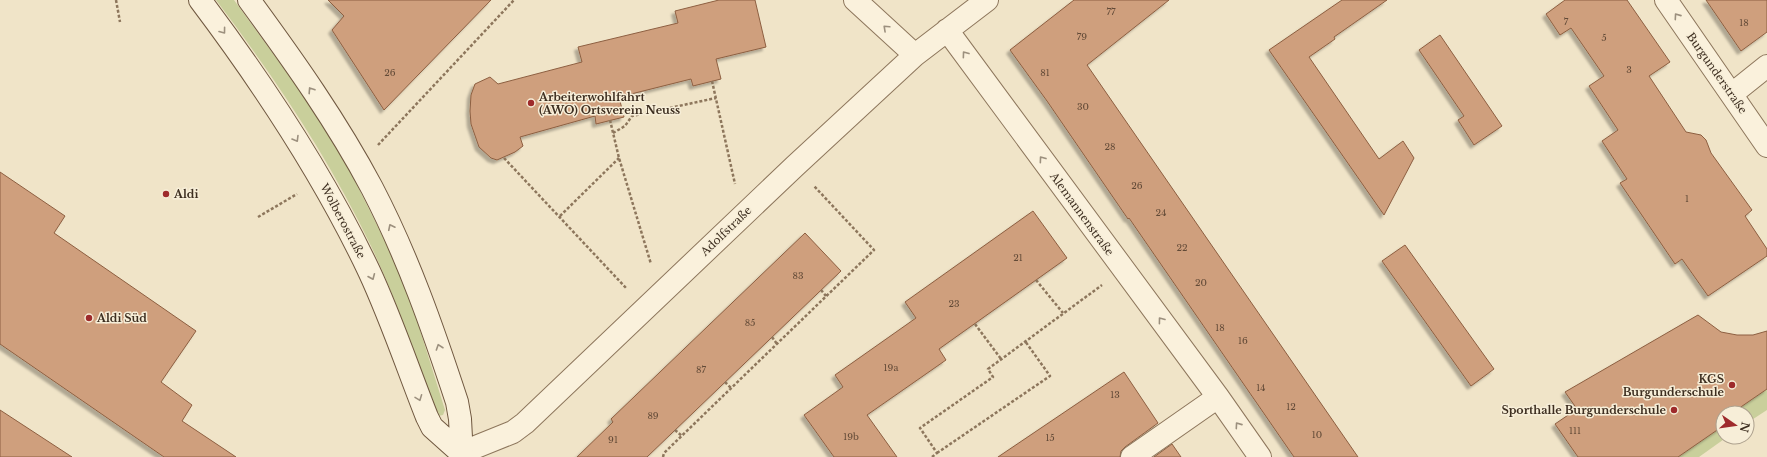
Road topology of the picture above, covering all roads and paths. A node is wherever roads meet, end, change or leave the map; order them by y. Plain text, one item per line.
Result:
1 (116, 0) edge
2 (200, 0) edge
3 (249, 0) edge
4 (514, 0) edge
5 (855, 0) edge
6 (987, 0) edge
7 (1666, 0) edge
8 (120, 22) dead end
9 (947, 30) junction
10 (915, 55) junction
11 (1767, 66) edge
12 (712, 81) dead end
13 (1732, 94) junction
14 (716, 98) junction
15 (610, 120) dead end
16 (614, 132) junction
17 (1767, 146) edge
18 (504, 158) dead end
19 (619, 158) junction
20 (356, 160) junction
21 (795, 166) junction
22 (321, 180) junction
23 (560, 216) junction
24 (742, 216) junction
25 (258, 217) dead end
26 (1124, 270) junction
27 (1036, 280) dead end
28 (821, 290) dead end
29 (661, 293) junction
30 (826, 296) junction
31 (645, 309) junction
32 (1063, 313) junction
33 (975, 324) dead end
34 (772, 337) dead end
35 (1025, 341) junction
36 (777, 344) junction
37 (1001, 359) junction
38 (725, 382) dead end
39 (731, 388) junction
40 (1218, 397) junction
41 (675, 430) dead end
42 (682, 436) junction
43 (937, 453) junction
44 (461, 455) edge
45 (663, 457) edge
46 (932, 457) edge
47 (1132, 457) edge
48 (1260, 457) edge

1 - 8 path
2 -> 22 street, Wolberostraße
20 -> 3 street
4 - 20 path
10 -> 5 street
6 - 9 street, Adolfstraße
13 -> 7 street, Burgunderstraße
9 - 10 street, Adolfstraße
26 -> 9 street, Alemannenstraße
10 - 21 street, Adolfstraße
11 - 13 street
12 - 14 path
13 - 17 street, Burgunderstraße
14 - 16 path
14 - 24 path
15 - 16 path
16 - 19 path
18 - 23 path
19 - 23 path
19 - 29 path
44 -> 20 street
21 - 24 street, Adolfstraße
21 - 30 path
22 - 25 path
22 -> 44 street, Wolberostraße
23 - 31 path
24 - 29 street, Adolfstraße
26 - 32 path
40 -> 26 street, Alemannenstraße
27 - 32 path
28 - 30 path
29 - 31 street, Adolfstraße
30 - 36 path
31 - 44 street, Adolfstraße
32 - 35 path
33 - 37 path
34 - 36 path
35 - 37 path
35 - 43 path
36 - 39 path
37 - 43 path
38 - 39 path
39 - 42 path
40 - 47 street
48 -> 40 street, Alemannenstraße
41 - 42 path
42 - 45 path
43 - 46 path

